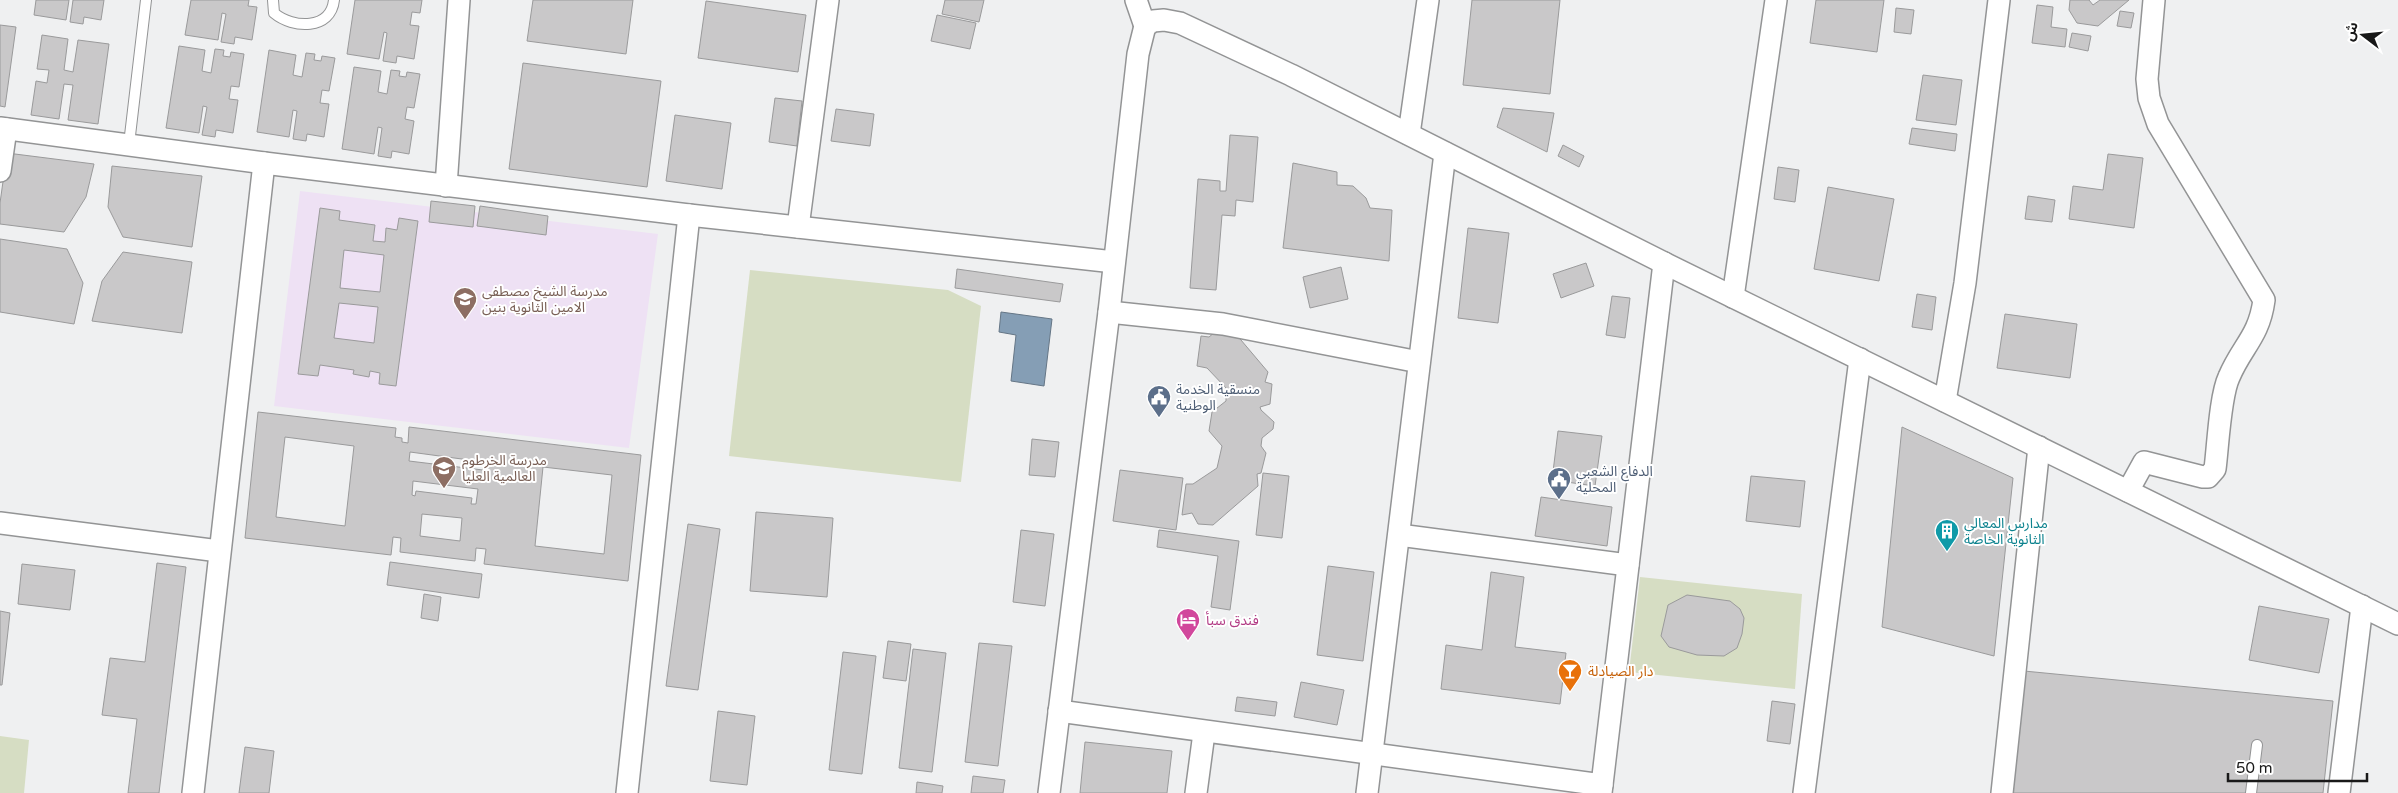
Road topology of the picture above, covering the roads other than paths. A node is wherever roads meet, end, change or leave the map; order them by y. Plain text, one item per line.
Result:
1 (146, 0) edge
2 (273, 0) edge
3 (334, 0) edge
4 (459, 0) edge
5 (828, 0) edge
6 (1136, 0) edge
7 (1428, 0) edge
8 (1776, 0) edge
9 (2000, 0) edge
10 (2154, 0) edge
11 (1146, 26) junction
12 (3, 128) edge
13 (1409, 134) junction
14 (129, 144) junction
15 (1445, 153) junction
16 (264, 163) junction
17 (0, 171) edge
18 (446, 186) junction
19 (689, 215) junction
20 (798, 227) junction
21 (1114, 262) junction
22 (1664, 263) junction
23 (1733, 297) junction
24 (1109, 312) junction
25 (1860, 360) junction
26 (1419, 362) junction
27 (1944, 401) junction
28 (2038, 447) junction
29 (2128, 491) junction
30 (0, 523) edge
31 (1399, 535) junction
32 (219, 551) junction
33 (1628, 565) junction
34 (2362, 606) junction
35 (2398, 624) edge
36 (1059, 711) junction
37 (1204, 733) junction
38 (2257, 745) dead end
39 (1372, 755) junction
40 (1601, 789) edge
41 (193, 793) edge
42 (627, 793) edge
43 (1049, 793) edge
44 (1196, 793) edge
45 (1367, 793) edge
46 (1804, 793) edge
47 (2002, 793) edge
48 (2251, 793) edge
49 (2339, 793) edge

1 - 14 lane
2 - 3 lane
4 - 18 street
5 - 20 street
6 - 11 street
7 - 13 street
8 - 23 street
9 - 27 street
10 - 29 street
11 - 13 street
11 - 21 street
12 - 14 street
12 - 17 street
13 - 15 street
14 - 16 street
15 - 22 street
15 - 26 street
16 - 18 street
16 - 32 street
18 - 19 street
19 - 20 street
19 - 42 street
20 - 21 street
21 - 24 street
22 - 23 street
22 - 33 street
23 - 25 street
24 - 26 street
24 - 36 street
25 - 27 street
25 - 46 street
26 - 31 street
27 - 28 street
28 - 29 street
28 - 47 street
29 - 34 street
30 - 32 street
31 - 33 street
31 - 39 street
32 - 41 street
33 - 40 street
34 - 35 street
34 - 49 street
36 - 37 street
36 - 43 street
37 - 39 street
37 - 44 street
38 - 48 lane
39 - 40 street
39 - 45 street

